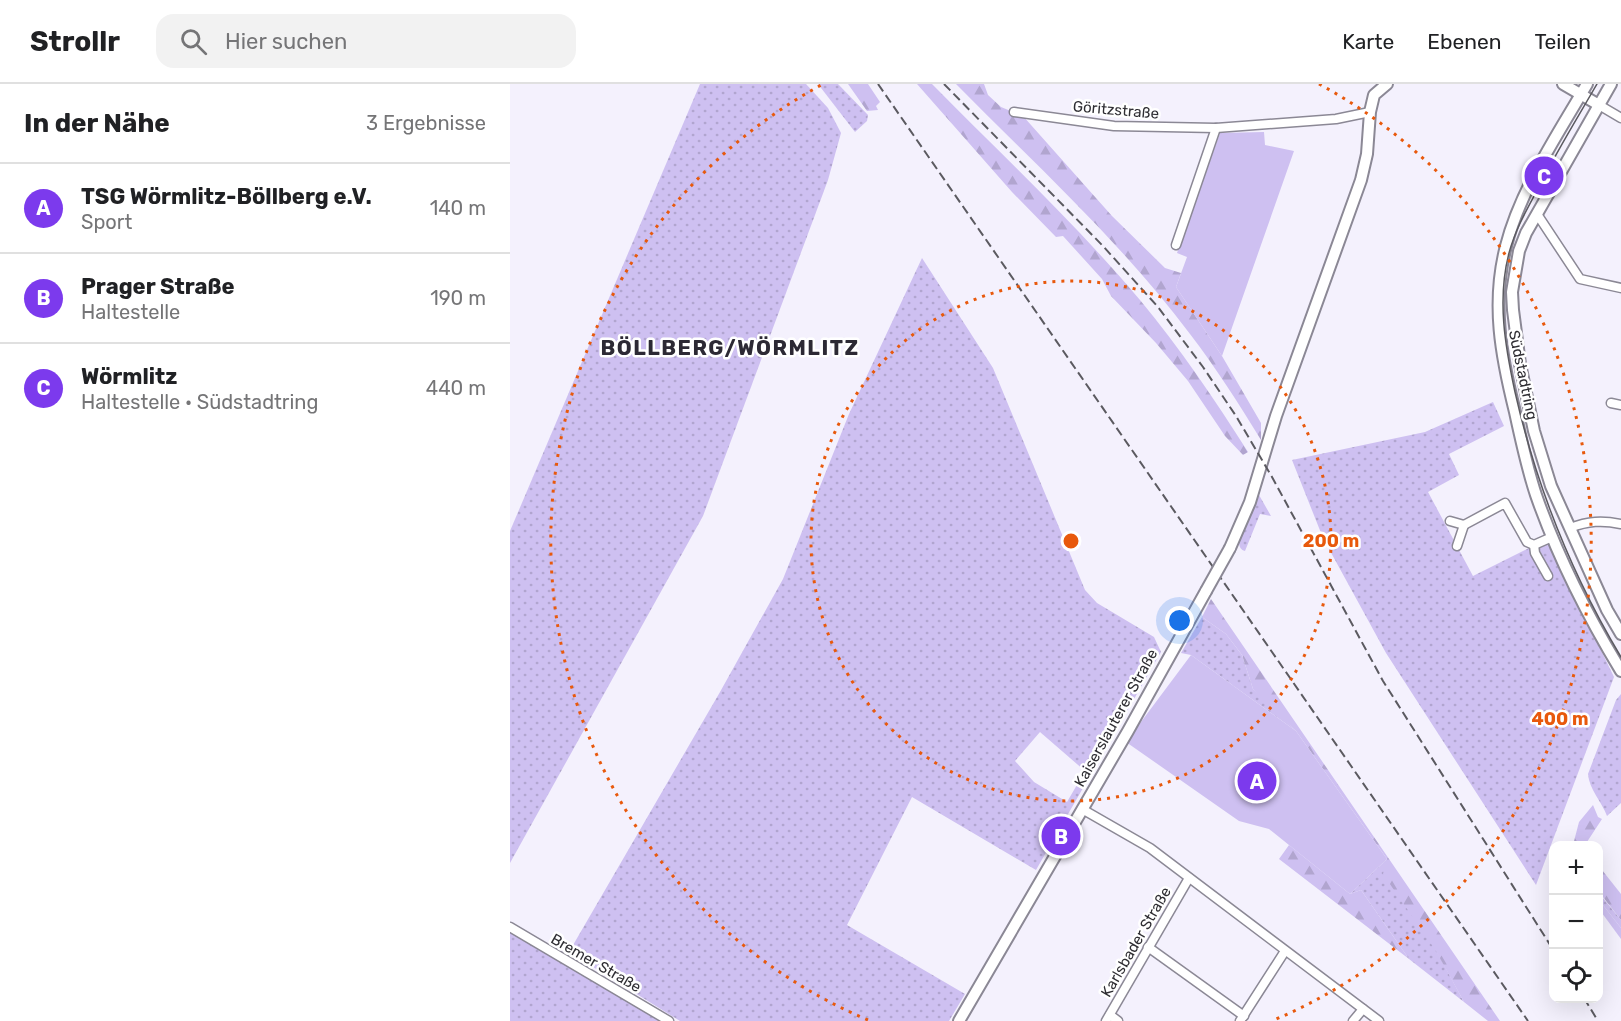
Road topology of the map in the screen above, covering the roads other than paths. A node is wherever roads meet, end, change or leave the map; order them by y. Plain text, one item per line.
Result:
1 (1387, 84) edge
2 (1563, 84) edge
3 (1587, 84) edge
4 (1611, 84) edge
5 (1374, 90) edge
6 (1581, 95) junction
7 (1599, 105) junction
8 (1014, 112) dead end
9 (1370, 112) junction
10 (1621, 118) edge
11 (1216, 128) junction
12 (1537, 214) junction
13 (1176, 245) dead end
14 (1621, 288) edge
15 (1611, 403) dead end
16 (1621, 405) edge
17 (1450, 521) dead end
18 (1621, 524) edge
19 (1464, 525) junction
20 (1570, 528) junction
21 (1552, 537) junction
22 (1534, 544) junction
23 (1457, 546) dead end
24 (1548, 576) dead end
25 (1621, 634) edge
26 (1621, 671) edge
27 (1083, 809) junction
28 (1190, 878) junction
29 (510, 927) edge
30 (1148, 948) junction
31 (1285, 951) junction
32 (1363, 1009) junction
33 (1108, 1018) edge
34 (1242, 1019) edge
35 (669, 1021) edge
36 (959, 1021) edge
37 (1118, 1021) edge
38 (1353, 1021) edge
39 (1379, 1021) edge

1 - 5 street
2 - 6 street
3 - 6 street, Südstadtring
4 - 7 street, Südstadtring
5 - 9 street, Kaiserslauterer Straße
6 - 7 street
6 - 21 street, Südstadtring
7 - 10 street
7 - 12 street, Südstadtring
8 - 11 street, Göritzstraße
9 - 11 street, Göritzstraße
9 - 27 street, Kaiserslauterer Straße, bridge
11 - 13 street
12 - 14 street
12 - 20 street, Südstadtring
15 - 16 street
17 - 19 street
18 - 20 street
19 - 22 street
19 - 23 street
20 - 25 street, Südstadtring
21 - 22 street
21 - 26 street, Südstadtring
22 - 24 street
27 - 28 street
27 - 36 street, Kaiserslauterer Straße
28 - 30 street, Karlsbader Straße
28 - 31 street
29 - 35 street, Bremer Straße
30 - 33 street, Karlsbader Straße
30 - 34 street
31 - 32 street
31 - 34 street
32 - 38 street
32 - 39 street
33 - 37 street

